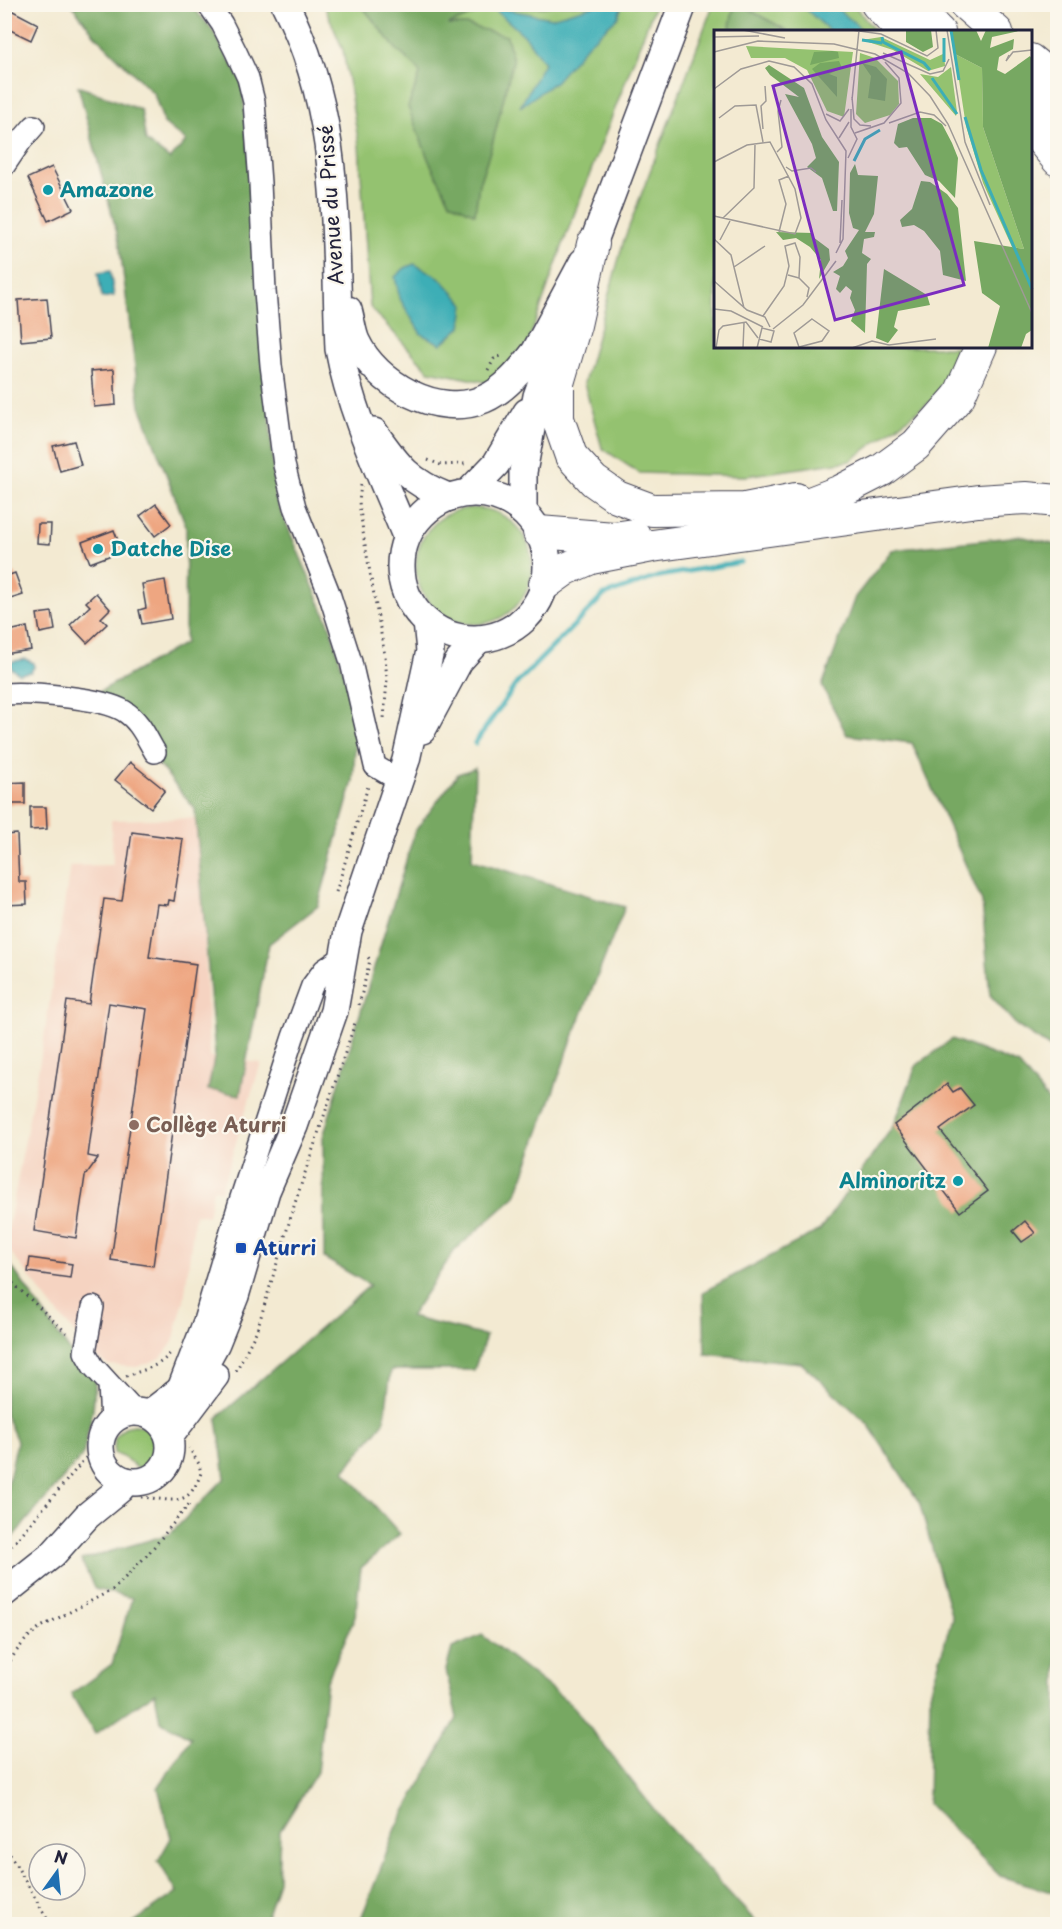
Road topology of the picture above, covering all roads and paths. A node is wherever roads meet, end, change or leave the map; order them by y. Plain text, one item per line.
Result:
1 (208, 4) edge
2 (285, 4) edge
3 (683, 4) edge
4 (877, 4) edge
5 (910, 4) edge
6 (946, 4) edge
7 (965, 4) edge
8 (901, 30) edge
9 (937, 30) edge
10 (973, 30) edge
11 (995, 30) edge
12 (1032, 62) edge
13 (1058, 82) edge
14 (1032, 92) edge
15 (1058, 122) edge
16 (34, 126) dead end
17 (1032, 128) edge
18 (1058, 160) edge
19 (4, 166) edge
20 (593, 244) junction
21 (337, 265) junction
22 (980, 348) edge
23 (537, 396) junction
24 (355, 412) junction
25 (841, 491) junction
26 (458, 495) junction
27 (1058, 501) edge
28 (531, 521) junction
29 (406, 536) junction
30 (545, 584) junction
31 (427, 622) junction
32 (479, 639) junction
33 (4, 694) edge
34 (155, 752) dead end
35 (403, 770) junction
36 (354, 955) junction
37 (294, 1126) junction
38 (4, 1275) edge
39 (93, 1307) dead end
40 (175, 1346) dead end
41 (85, 1352) junction
42 (234, 1376) dead end
43 (118, 1380) junction
44 (175, 1395) junction
45 (122, 1417) junction
46 (169, 1437) junction
47 (104, 1463) junction
48 (126, 1481) junction
49 (190, 1503) dead end
50 (87, 1516) junction
51 (4, 1555) edge
52 (4, 1593) edge
53 (4, 1671) edge
54 (4, 1844) edge
55 (50, 1924) edge

1 - 35 street
2 - 21 main road, Avenue du Prissé
3 - 20 main road
4 - 8 highway
5 - 9 highway
6 - 10 highway
7 - 11 highway
12 - 13 highway
14 - 15 highway
16 - 19 street
17 - 18 highway
20 - 21 main road
20 - 23 main road
20 - 25 highway
21 - 24 main road, Avenue du Prissé
22 - 25 highway
23 - 26 main road
23 - 28 main road
24 - 26 main road, Avenue du Prissé
24 - 29 main road, Avenue du Prissé
25 - 28 highway
26 - 28 main road
26 - 29 main road
27 - 30 highway
28 - 30 main road
29 - 31 main road
30 - 32 main road
31 - 32 main road
31 - 35 main road
32 - 35 main road
33 - 34 street
35 - 36 main road
36 - 37 main road
36 - 42 path
36 - 44 street
37 - 44 main road
37 - 46 main road
38 - 41 path
39 - 41 street
40 - 43 path
41 - 43 street
43 - 45 street
44 - 45 main road
45 - 46 main road
45 - 47 main road
45 - 51 path
46 - 48 main road
47 - 48 main road
47 - 50 main road
48 - 50 main road
49 - 53 path
50 - 52 main road
54 - 55 path

